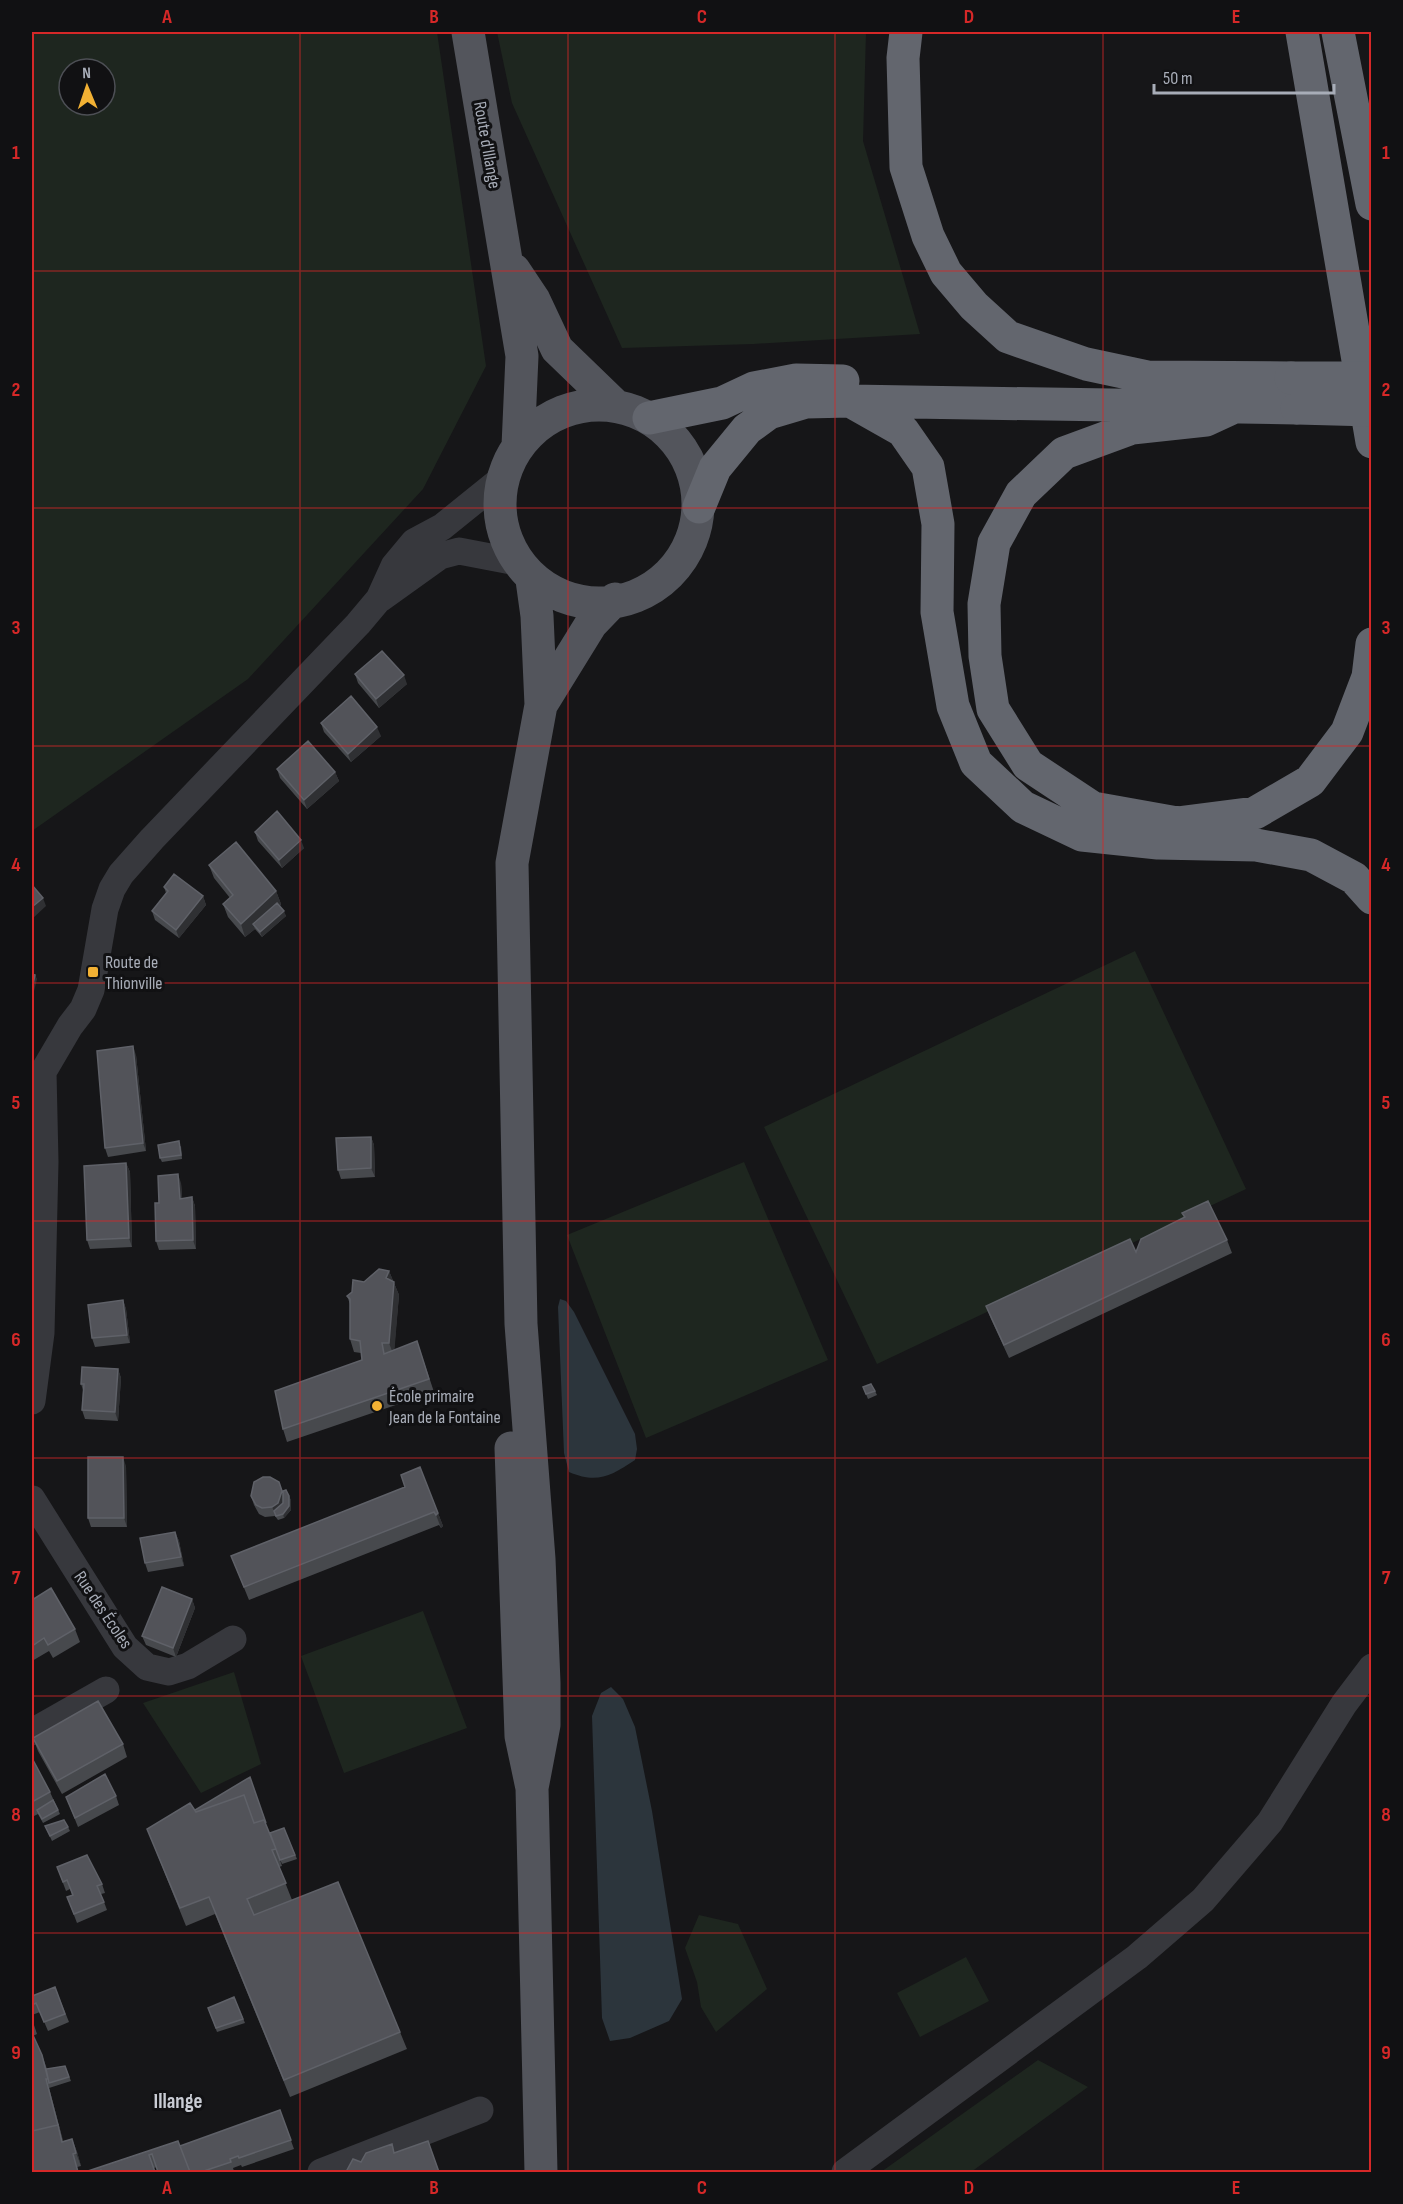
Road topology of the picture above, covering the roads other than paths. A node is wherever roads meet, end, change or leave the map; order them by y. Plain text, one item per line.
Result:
1 (468, 32) edge
2 (906, 32) edge
3 (1294, 32) edge
4 (1302, 32) edge
5 (1338, 32) edge
6 (1315, 105) junction
7 (1371, 204) edge
8 (507, 258) junction
9 (1147, 377) junction
10 (1371, 378) edge
11 (1294, 393) junction
12 (850, 400) junction
13 (616, 406) junction
14 (1232, 408) junction
15 (1371, 410) edge
16 (649, 418) junction
17 (1371, 442) edge
18 (518, 446) junction
19 (504, 477) junction
20 (699, 507) junction
21 (524, 571) junction
22 (379, 599) junction
23 (615, 599) junction
24 (1371, 644) edge
25 (541, 705) junction
26 (1371, 898) edge
27 (37, 1070) edge
28 (38, 1162) edge
29 (521, 1324) junction
30 (32, 1401) edge
31 (32, 1499) edge
32 (512, 1532) junction
33 (539, 1559) junction
34 (233, 1639) dead end
35 (1371, 1667) edge
36 (106, 1690) dead end
37 (32, 1732) edge
38 (532, 1788) junction
39 (480, 2110) dead end
40 (321, 2172) edge
41 (541, 2172) edge
42 (845, 2172) edge

1 - 8 main road, Route d'Illange
2 - 9 highway
3 - 6 highway
4 - 6 highway
5 - 7 highway
6 - 17 highway
8 - 13 main road, Route d'Illange
8 - 18 main road, Route d'Illange
9 - 11 highway
9 - 16 highway
10 - 11 highway, bridge
11 - 14 highway
11 - 15 highway, bridge
12 - 14 highway
12 - 20 highway
12 - 26 highway
13 - 16 main road
13 - 18 main road
14 - 24 highway
16 - 20 main road
18 - 19 main road
19 - 21 main road
19 - 22 street
20 - 23 main road
21 - 22 street
21 - 23 main road
21 - 25 main road
22 - 27 street
23 - 25 main road
25 - 29 main road
27 - 28 street
28 - 30 street
29 - 32 main road
29 - 33 main road
31 - 34 street, Rue des Écoles
32 - 33 main road
32 - 38 main road
33 - 38 main road
35 - 42 street
36 - 37 street
38 - 41 main road
39 - 40 street

